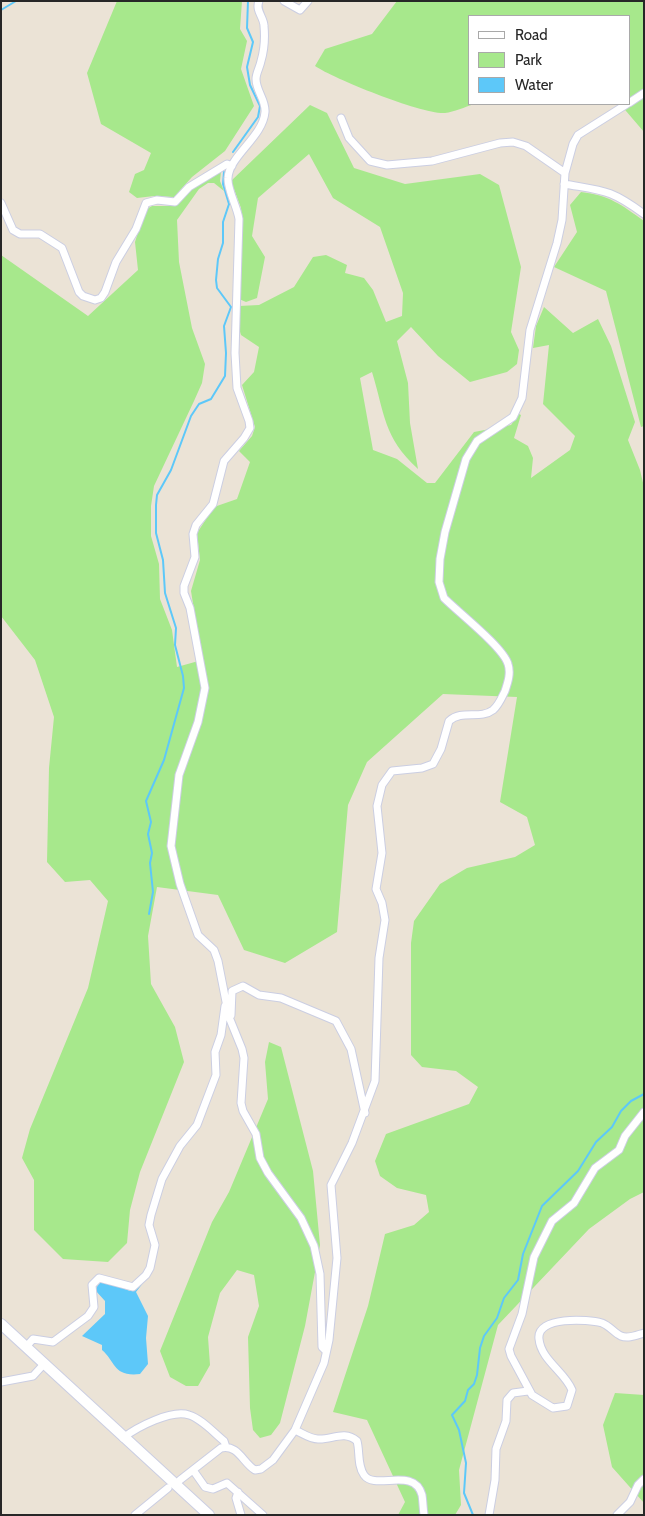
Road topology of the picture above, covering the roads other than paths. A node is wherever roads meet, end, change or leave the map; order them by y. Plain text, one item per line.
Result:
1 (260, 1) edge
2 (284, 1) edge
3 (308, 1) edge
4 (644, 93) edge
5 (630, 102) edge
6 (625, 105) edge
7 (341, 118) dead end
8 (232, 166) junction
9 (565, 173) junction
10 (564, 184) junction
11 (1, 204) edge
12 (644, 214) edge
13 (225, 1001) junction
14 (229, 1017) junction
15 (365, 1112) junction
16 (644, 1112) edge
17 (1, 1324) edge
18 (644, 1333) edge
19 (26, 1347) junction
20 (326, 1351) junction
21 (44, 1364) junction
22 (1, 1382) edge
23 (528, 1391) junction
24 (295, 1430) junction
25 (123, 1438) junction
26 (226, 1447) junction
27 (193, 1470) junction
28 (644, 1479) edge
29 (180, 1480) dead end
30 (168, 1488) dead end
31 (238, 1492) junction
32 (135, 1515) edge
33 (209, 1515) edge
34 (241, 1515) edge
35 (263, 1515) edge
36 (424, 1515) edge
37 (489, 1515) edge
38 (617, 1515) edge

1 - 8 street
2 - 3 street
4 - 5 street
6 - 9 street
7 - 9 street
8 - 11 street
8 - 13 street
9 - 10 street
10 - 12 street
10 - 15 street
13 - 14 street
13 - 19 street
14 - 15 street
14 - 20 street
15 - 20 street
16 - 23 street
17 - 19 street
18 - 23 street
19 - 21 street
20 - 24 street
21 - 22 street
21 - 25 street
23 - 37 street
24 - 26 street
24 - 36 street
25 - 26 street
25 - 33 street
26 - 27 street
27 - 29 street
27 - 31 street
28 - 38 street
30 - 32 street
31 - 34 street
31 - 35 street

